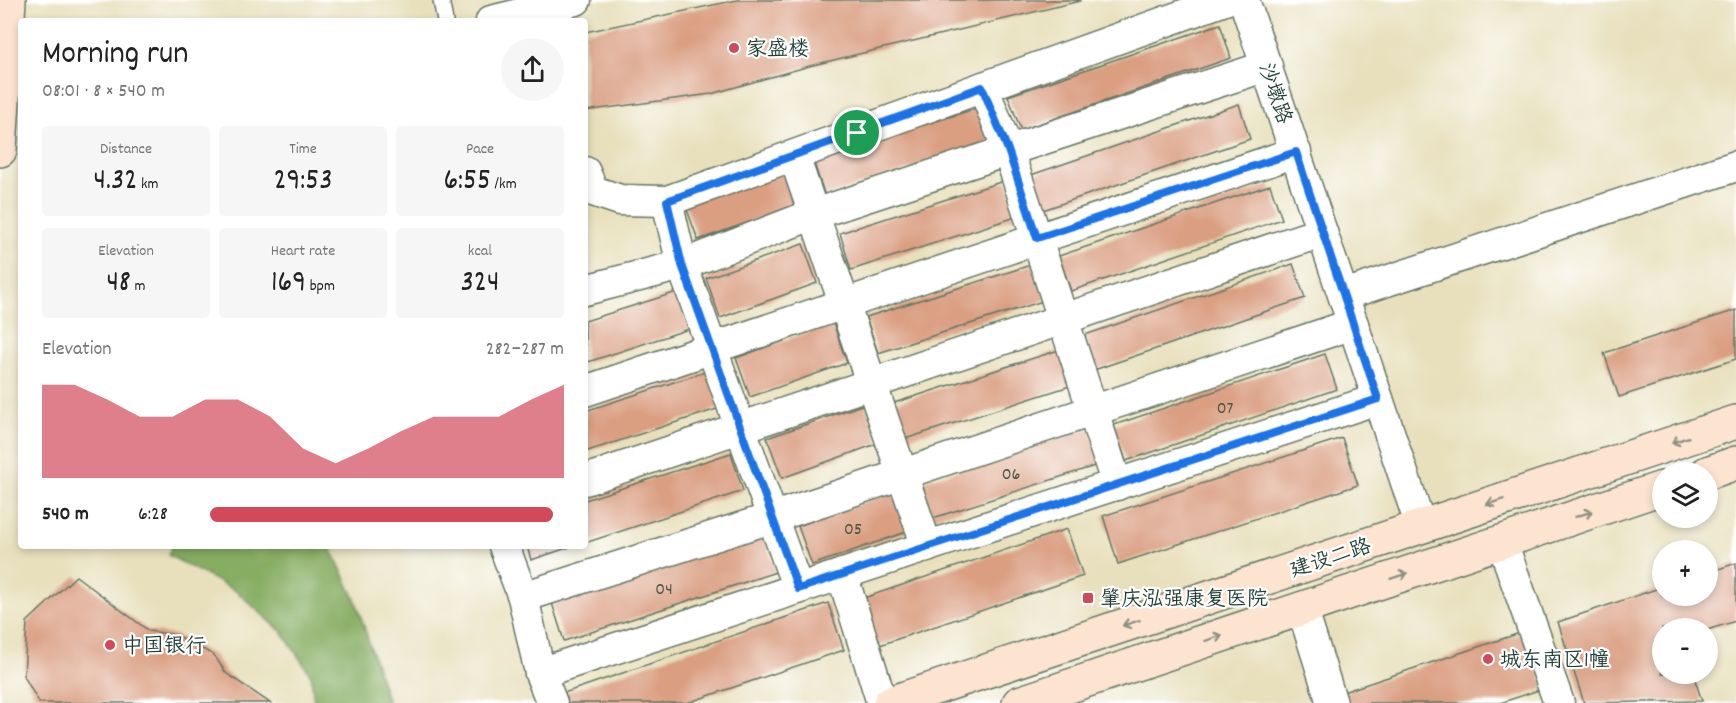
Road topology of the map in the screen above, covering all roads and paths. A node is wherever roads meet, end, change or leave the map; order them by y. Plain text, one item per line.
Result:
1 (441, 0) edge
2 (576, 0) edge
3 (1225, 0) edge
4 (1244, 0) edge
5 (13, 15) edge
6 (524, 17) edge
7 (444, 18) edge
8 (1267, 66) junction
9 (982, 87) junction
10 (0, 150) edge
11 (1008, 150) junction
12 (1296, 152) junction
13 (794, 156) junction
14 (1736, 166) edge
15 (588, 179) edge
16 (667, 201) junction
17 (814, 214) junction
18 (1322, 231) junction
19 (1037, 238) junction
20 (682, 265) junction
21 (588, 289) edge
22 (1344, 295) junction
23 (845, 303) junction
24 (1063, 319) junction
25 (1353, 324) junction
26 (711, 347) junction
27 (872, 383) junction
28 (588, 390) edge
29 (1378, 399) junction
30 (1093, 410) junction
31 (1736, 422) edge
32 (742, 426) junction
33 (1736, 463) edge
34 (1718, 469) edge
35 (902, 472) junction
36 (588, 479) edge
37 (1117, 485) junction
38 (1652, 491) edge
39 (774, 517) junction
40 (1421, 526) junction
41 (1502, 542) junction
42 (927, 547) junction
43 (505, 549) edge
44 (842, 574) junction
45 (798, 589) junction
46 (523, 597) junction
47 (1302, 608) junction
48 (540, 674) junction
49 (1058, 697) edge
50 (552, 703) edge
51 (882, 703) edge
52 (890, 703) edge
53 (1019, 703) edge
54 (1332, 703) edge
55 (1559, 703) edge

1 - 7 lane
2 - 6 street
3 - 9 street
4 - 8 street, 沙墩路
5 - 10 main road
8 - 11 street
8 - 12 street, 沙墩路
9 - 11 street
9 - 13 street
11 - 17 street
11 - 19 street
12 - 18 street, 沙墩路
12 - 19 street
13 - 16 street
13 - 17 street
14 - 22 street
15 - 16 street
16 - 20 street
17 - 20 street
17 - 23 street
18 - 22 street, 沙墩路
18 - 24 street
19 - 23 street
19 - 24 street
20 - 21 street
20 - 26 street
22 - 25 street, 沙墩路
23 - 26 street
23 - 27 street
24 - 27 street
24 - 30 street
25 - 29 street, 沙墩路
25 - 30 street
26 - 28 street
26 - 32 street
27 - 32 street
27 - 35 street
29 - 37 street
29 - 40 street, 沙墩路
30 - 35 street
30 - 37 street
31 -> 40 main road, 建设二路
32 - 36 street
32 - 39 street
33 - 34 main road
35 - 39 street
35 - 42 street
37 - 42 street
41 -> 38 main road, 建设二路
39 - 45 street
39 - 46 street
40 -> 52 main road, 建设二路
47 -> 41 main road, 建设二路
41 - 55 street
42 - 44 street
43 - 46 street
44 - 45 street
44 - 51 street
45 - 48 street
46 - 48 street
49 -> 47 main road, 建设二路
47 - 54 street
48 - 50 street
49 - 53 main road, 建设二路

